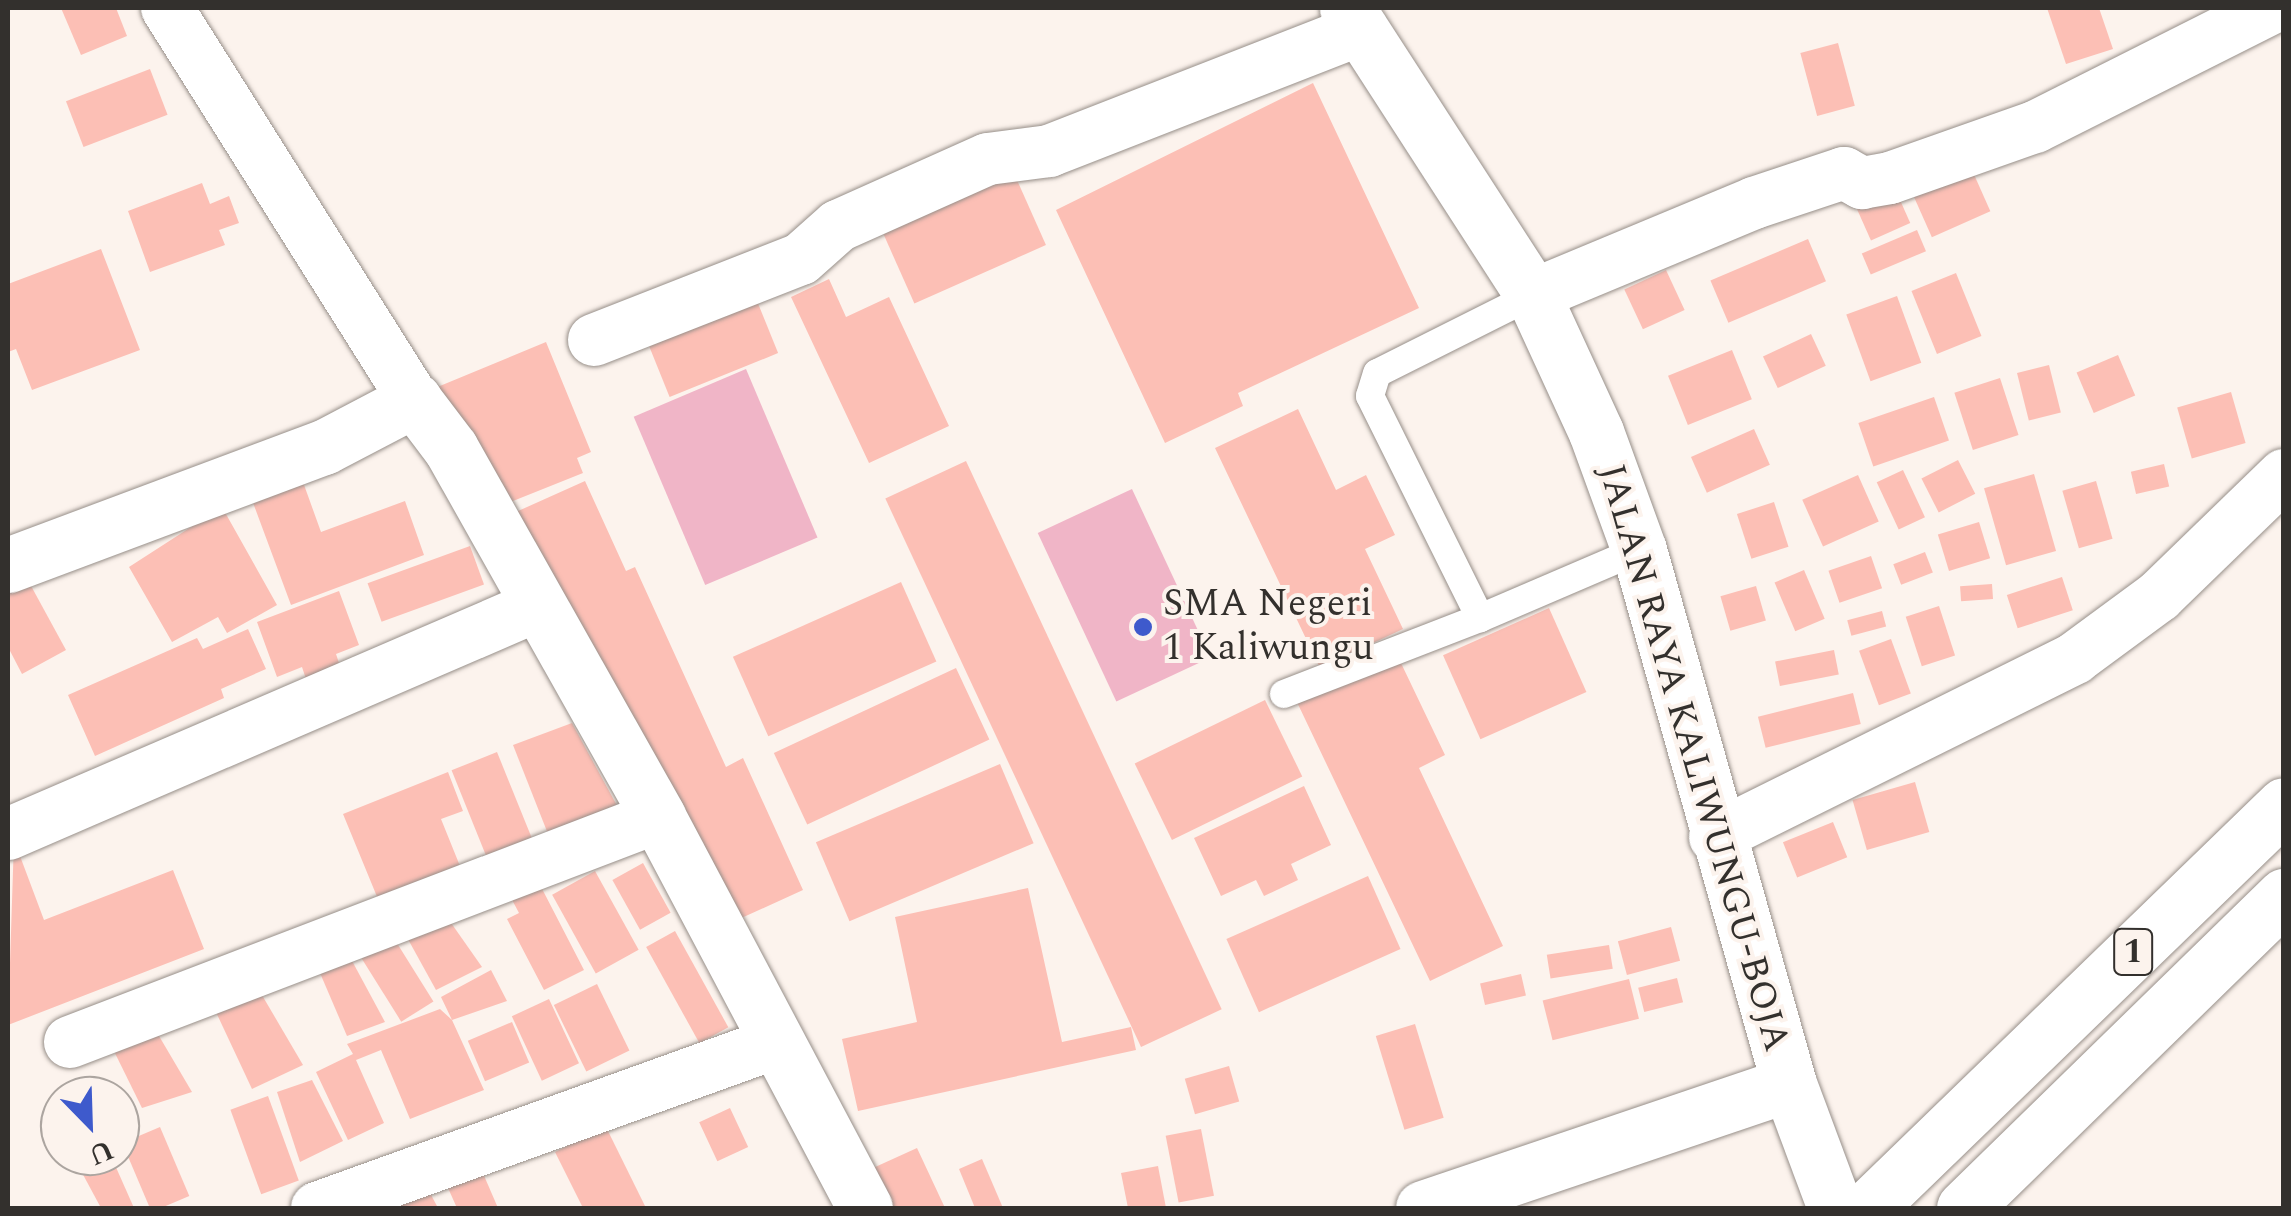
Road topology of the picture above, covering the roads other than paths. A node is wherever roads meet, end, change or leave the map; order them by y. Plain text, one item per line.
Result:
1 (167, 8) edge
2 (2272, 8) edge
3 (1355, 18) edge
4 (1533, 295) junction
5 (594, 340) dead end
6 (414, 400) junction
7 (2284, 475) edge
8 (1639, 550) junction
9 (8, 565) edge
10 (537, 606) junction
11 (1480, 618) junction
12 (1284, 694) dead end
13 (2284, 805) edge
14 (658, 817) junction
15 (8, 834) edge
16 (1714, 837) junction
17 (2284, 896) edge
18 (70, 1042) dead end
19 (778, 1042) junction
20 (1788, 1084) junction
21 (317, 1208) edge
22 (865, 1208) edge
23 (1423, 1208) edge
24 (1836, 1208) edge
25 (1868, 1208) edge
26 (1964, 1208) edge

1 - 6 street
2 - 4 street
3 - 4 main road, JALAN RAYA KALIWUNGU-BOJA
3 - 5 street
4 - 8 main road, JALAN RAYA KALIWUNGU-BOJA
4 - 11 lane
6 - 9 main road
6 - 10 main road
7 - 16 street
8 - 11 lane
8 - 16 main road, JALAN RAYA KALIWUNGU-BOJA
10 - 14 main road
10 - 15 street
11 - 12 lane
13 - 25 main road, 1
14 - 18 street
14 - 19 main road
16 - 20 main road, JALAN RAYA KALIWUNGU-BOJA
17 - 26 main road, 1
19 - 21 street
19 - 22 main road
20 - 23 main road
20 - 24 main road, JALAN RAYA KALIWUNGU-BOJA

